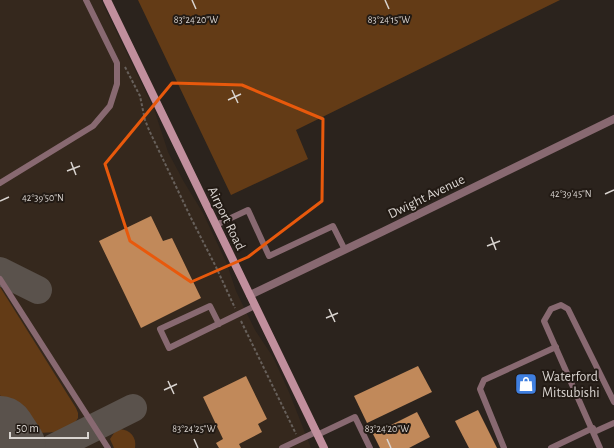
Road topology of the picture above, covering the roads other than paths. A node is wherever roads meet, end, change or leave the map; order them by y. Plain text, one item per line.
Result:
1 (86, 0) edge
2 (107, 0) edge
3 (614, 119) edge
4 (0, 183) edge
5 (216, 225) junction
6 (344, 250) junction
7 (0, 279) edge
8 (250, 295) junction
9 (255, 306) junction
10 (219, 324) junction
11 (556, 347) junction
12 (614, 402) edge
13 (614, 424) edge
14 (593, 430) junction
15 (317, 433) junction
16 (108, 448) edge
17 (282, 448) edge
18 (324, 448) edge
19 (370, 448) edge
20 (504, 448) edge
21 (551, 448) edge
22 (600, 448) edge

1 - 4 lane
2 - 5 street, Airport Road
3 - 6 street, Dwight Avenue
5 - 6 lane
5 - 8 street, Airport Road
6 - 8 street, Dwight Avenue
7 - 16 lane
8 - 9 street, Airport Road
9 - 10 lane
9 - 15 street, Airport Road
10 - 10 lane
11 - 12 lane
11 - 14 lane
11 - 20 lane
13 - 14 lane
14 - 21 lane
14 - 22 lane
15 - 17 lane
15 - 18 street, Airport Road
15 - 19 lane

